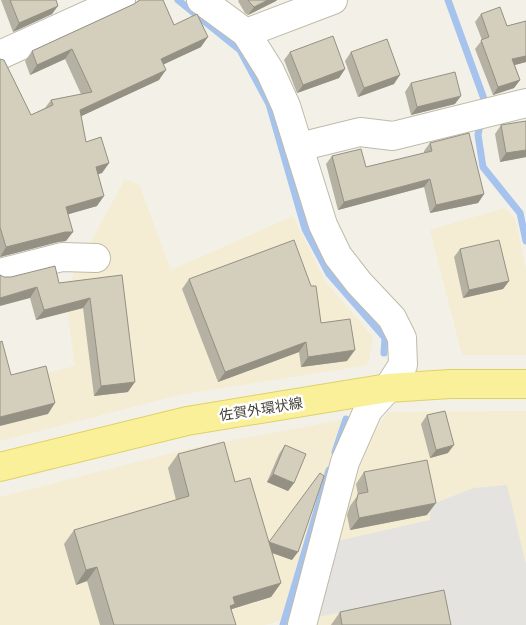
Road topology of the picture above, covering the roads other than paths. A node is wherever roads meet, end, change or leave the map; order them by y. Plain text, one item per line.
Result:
1 (121, 0) edge
2 (201, 0) edge
3 (333, 0) edge
4 (293, 7) edge
5 (246, 33) junction
6 (0, 55) edge
7 (526, 103) edge
8 (299, 147) junction
9 (96, 258) dead end
10 (0, 273) edge
11 (526, 384) edge
12 (388, 388) junction
13 (0, 467) edge
14 (302, 625) edge

1 - 6 street
2 - 5 street
3 - 4 street
4 - 5 street
5 - 8 street
7 - 8 street
8 - 12 street
9 - 10 street
11 - 12 main road, 佐賀外環状線
12 - 13 main road, 佐賀外環状線
12 - 14 street

